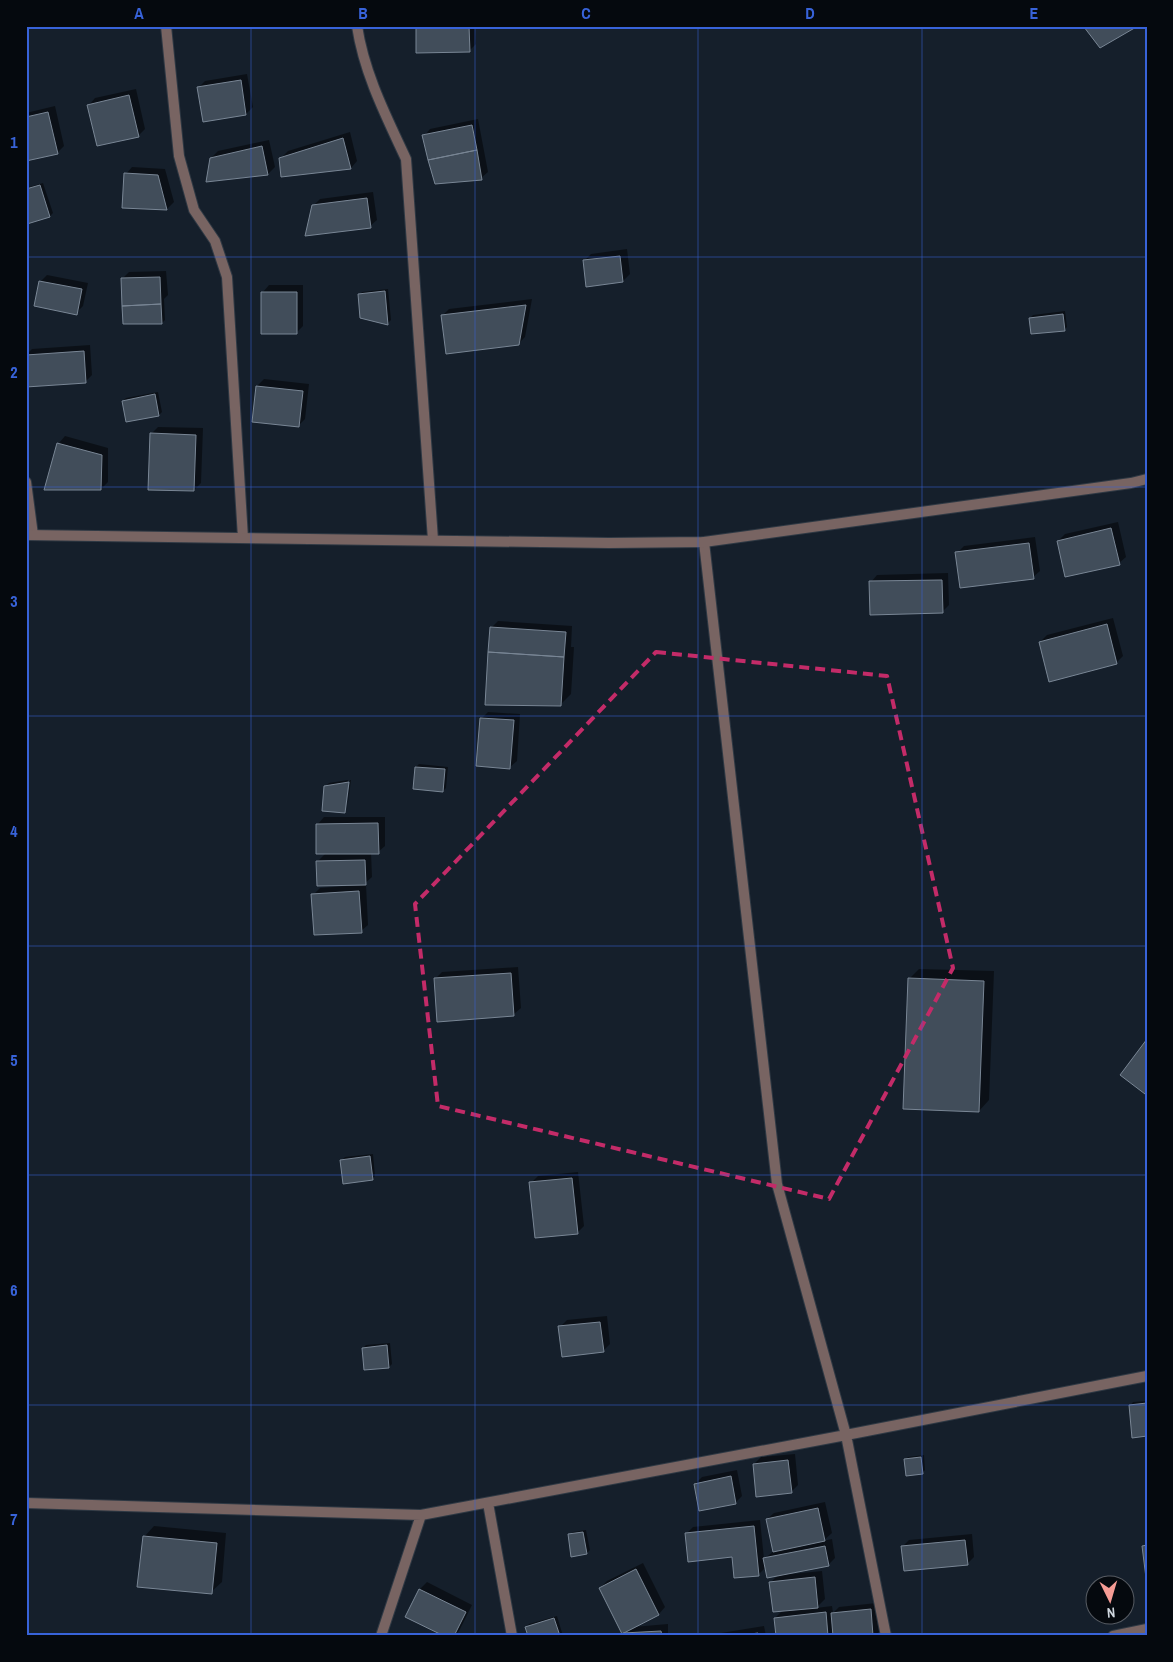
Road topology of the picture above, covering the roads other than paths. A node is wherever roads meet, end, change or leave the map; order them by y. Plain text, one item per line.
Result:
1 (166, 26) edge
2 (357, 26) edge
3 (1147, 479) edge
4 (26, 482) edge
5 (30, 535) edge
6 (243, 538) junction
7 (433, 540) junction
8 (704, 542) junction
9 (1147, 1376) edge
10 (846, 1434) junction
11 (26, 1503) edge
12 (488, 1503) junction
13 (421, 1515) junction
14 (1147, 1629) edge
15 (381, 1636) edge
16 (512, 1636) edge
17 (886, 1636) edge
18 (1113, 1636) edge

1 - 6 street
2 - 7 street
3 - 8 street
4 - 5 street
5 - 6 street
6 - 7 street
7 - 8 street
8 - 10 street
9 - 10 street
10 - 12 street
10 - 17 street
11 - 13 street
12 - 13 street
12 - 16 street
13 - 15 street
14 - 18 street

